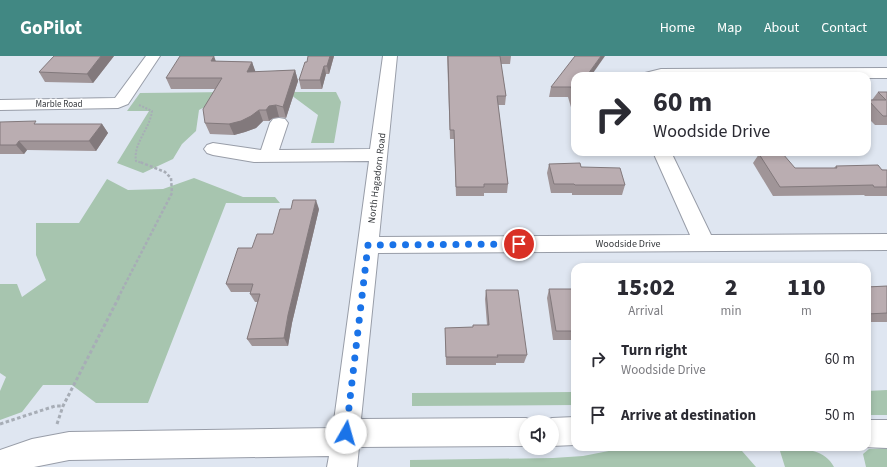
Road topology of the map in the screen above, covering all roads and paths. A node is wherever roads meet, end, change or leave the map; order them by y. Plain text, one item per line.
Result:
1 (153, 56) edge
2 (390, 56) edge
3 (871, 73) edge
4 (887, 73) edge
5 (0, 104) edge
6 (152, 111) dead end
7 (279, 122) dead end
8 (213, 148) dead end
9 (268, 155) junction
10 (378, 155) junction
11 (664, 156) edge
12 (887, 242) edge
13 (704, 243) junction
14 (368, 245) junction
15 (63, 406) junction
16 (0, 424) edge
17 (571, 431) edge
18 (559, 432) edge
19 (519, 433) edge
20 (871, 434) edge
21 (887, 434) edge
22 (51, 448) junction
23 (345, 448) edge
24 (0, 465) edge

1 - 5 street, Marble Road
2 - 10 street, North Hagadorn Road
3 - 4 street
6 - 15 path
7 - 9 street
8 - 9 street
9 - 10 street
10 - 14 street, North Hagadorn Road
11 - 13 street
12 - 13 street, Woodside Drive
13 - 14 street, Woodside Drive
14 - 23 street, North Hagadorn Road
15 - 16 path
15 - 22 path
17 - 18 street
19 - 23 street
20 - 21 street
22 - 23 street
22 - 24 street

